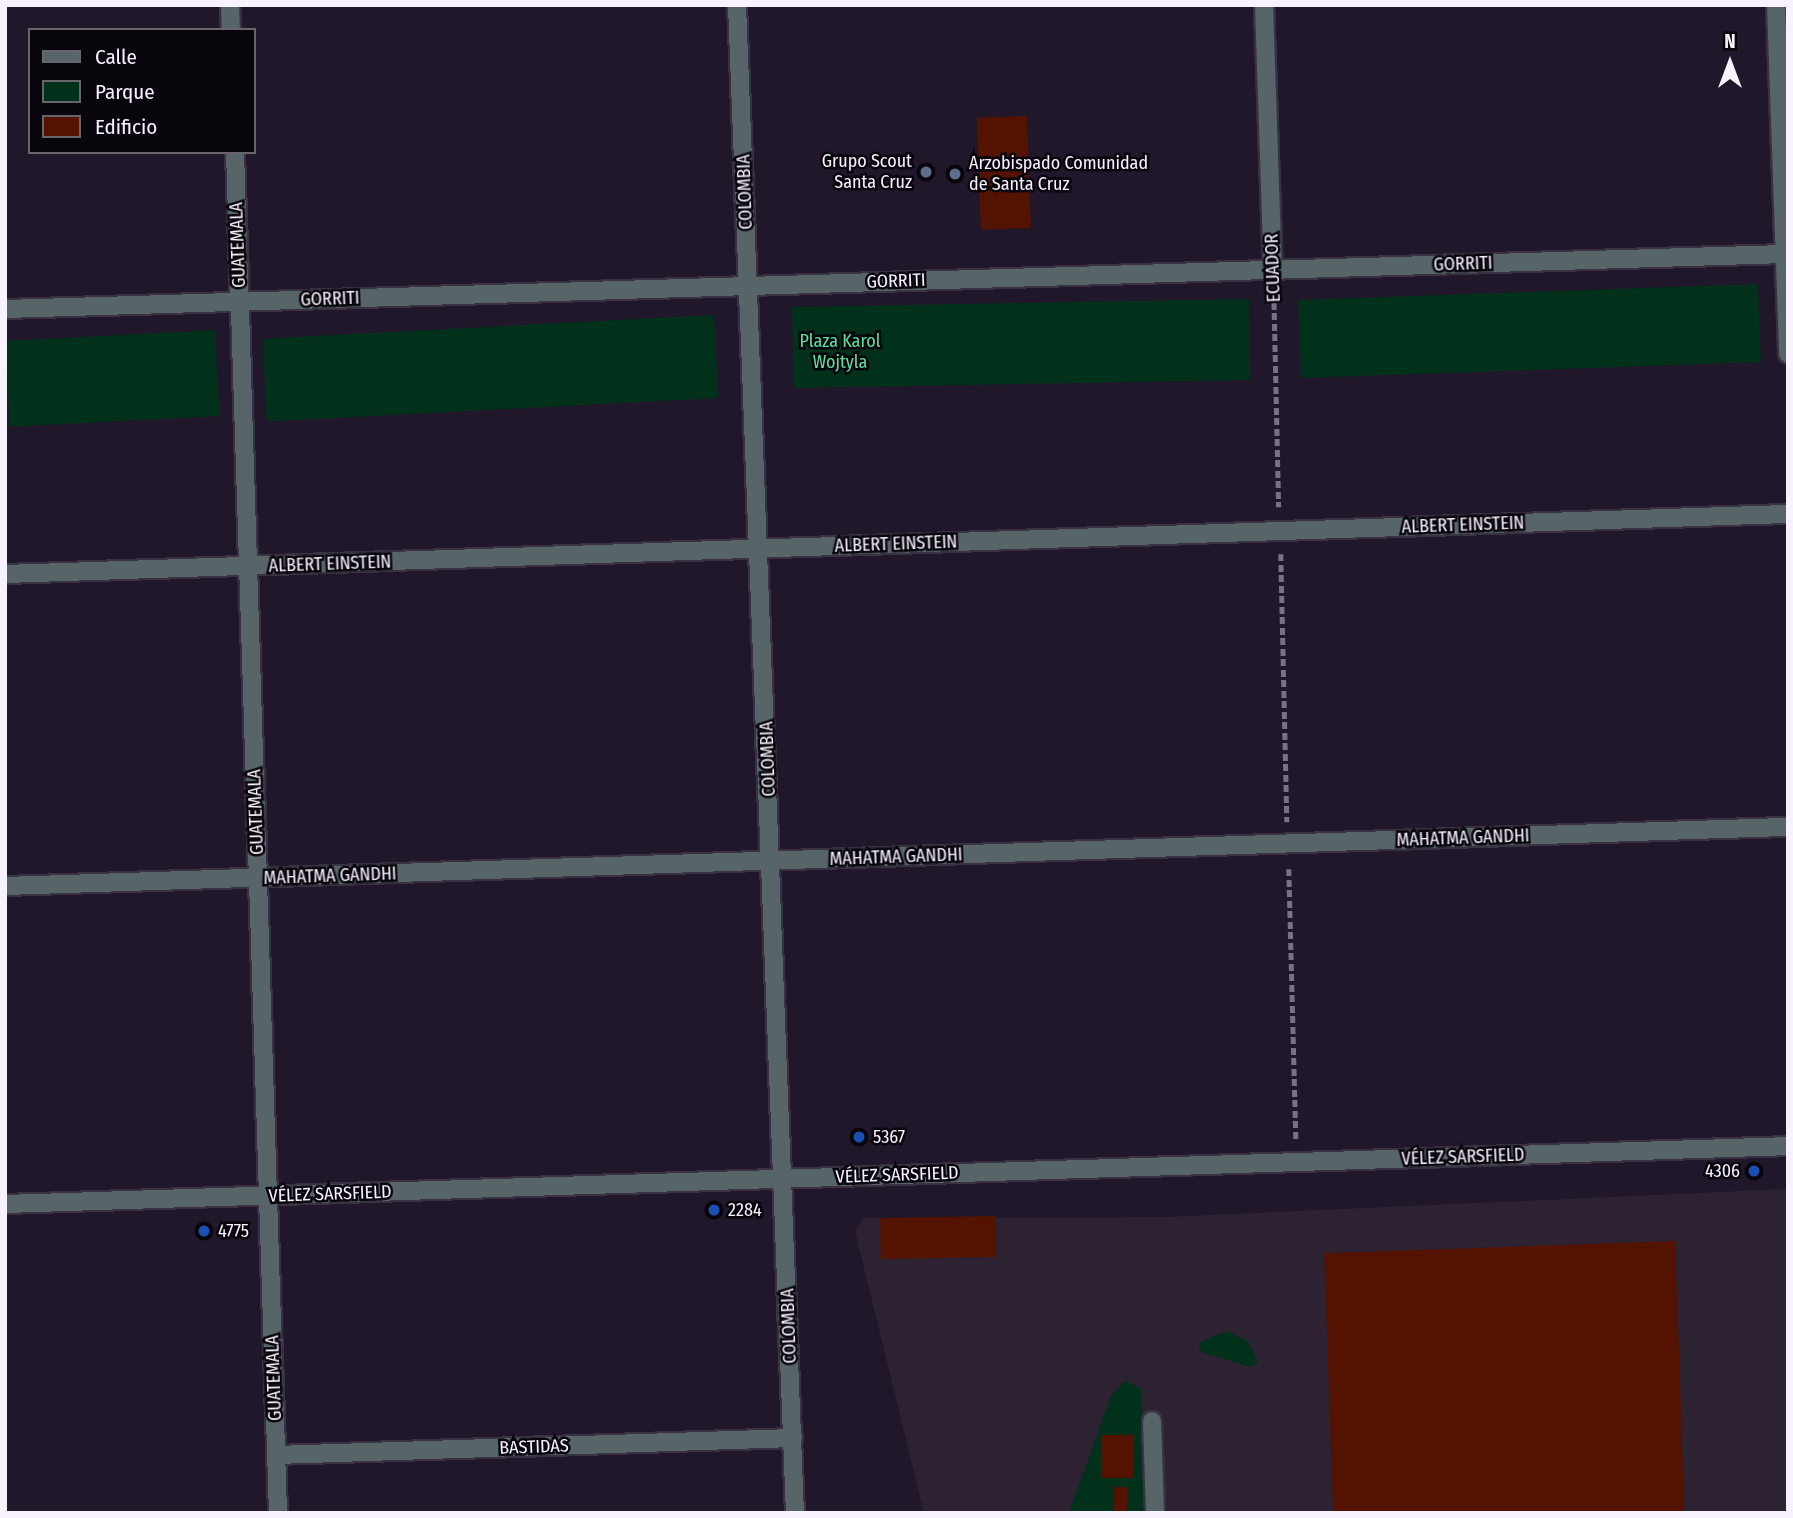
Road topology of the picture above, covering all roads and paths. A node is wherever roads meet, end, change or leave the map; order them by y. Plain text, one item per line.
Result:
1 (230, 5) edge
2 (737, 5) edge
3 (1264, 5) edge
4 (1776, 5) edge
5 (231, 28) edge
6 (235, 154) edge
7 (1786, 254) edge
8 (1273, 270) junction
9 (749, 286) junction
10 (240, 302) junction
11 (5, 309) edge
12 (1788, 354) edge
13 (1788, 514) edge
14 (1280, 531) junction
15 (759, 548) junction
16 (248, 567) junction
17 (5, 574) edge
18 (1788, 827) edge
19 (772, 861) junction
20 (258, 878) junction
21 (5, 886) edge
22 (1788, 1146) edge
23 (785, 1179) junction
24 (268, 1196) junction
25 (5, 1204) edge
26 (1152, 1421) dead end
27 (793, 1438) junction
28 (276, 1455) junction
29 (278, 1513) edge
30 (795, 1513) edge
31 (1155, 1513) edge

1 - 5 street
2 - 9 street, COLOMBIA
3 - 8 street, ECUADOR
4 - 7 street
6 - 10 street, GUATEMALA
7 - 8 street, GORRITI
7 - 12 street
8 - 9 street, GORRITI
8 - 14 path, ECUADOR
9 - 10 street, GORRITI
9 - 15 street, COLOMBIA
10 - 11 street, GORRITI
10 - 16 street, GUATEMALA
13 - 14 street, ALBERT EINSTEIN
14 - 15 street, ALBERT EINSTEIN
15 - 16 street, ALBERT EINSTEIN
15 - 19 street, COLOMBIA
16 - 17 street, ALBERT EINSTEIN
16 - 20 street, GUATEMALA
18 - 19 street, MAHATMA GANDHI
19 - 20 street, MAHATMA GANDHI
19 - 23 street, COLOMBIA
20 - 21 street, MAHATMA GANDHI
20 - 24 street, GUATEMALA
22 - 23 street, VÉLEZ SARSFIELD
23 - 24 street, VÉLEZ SARSFIELD
23 - 27 street, COLOMBIA
24 - 25 street, VÉLEZ SARSFIELD
24 - 28 street, GUATEMALA
26 - 31 street
27 - 28 street, BASTIDAS
27 - 30 street, COLOMBIA
28 - 29 street, GUATEMALA

